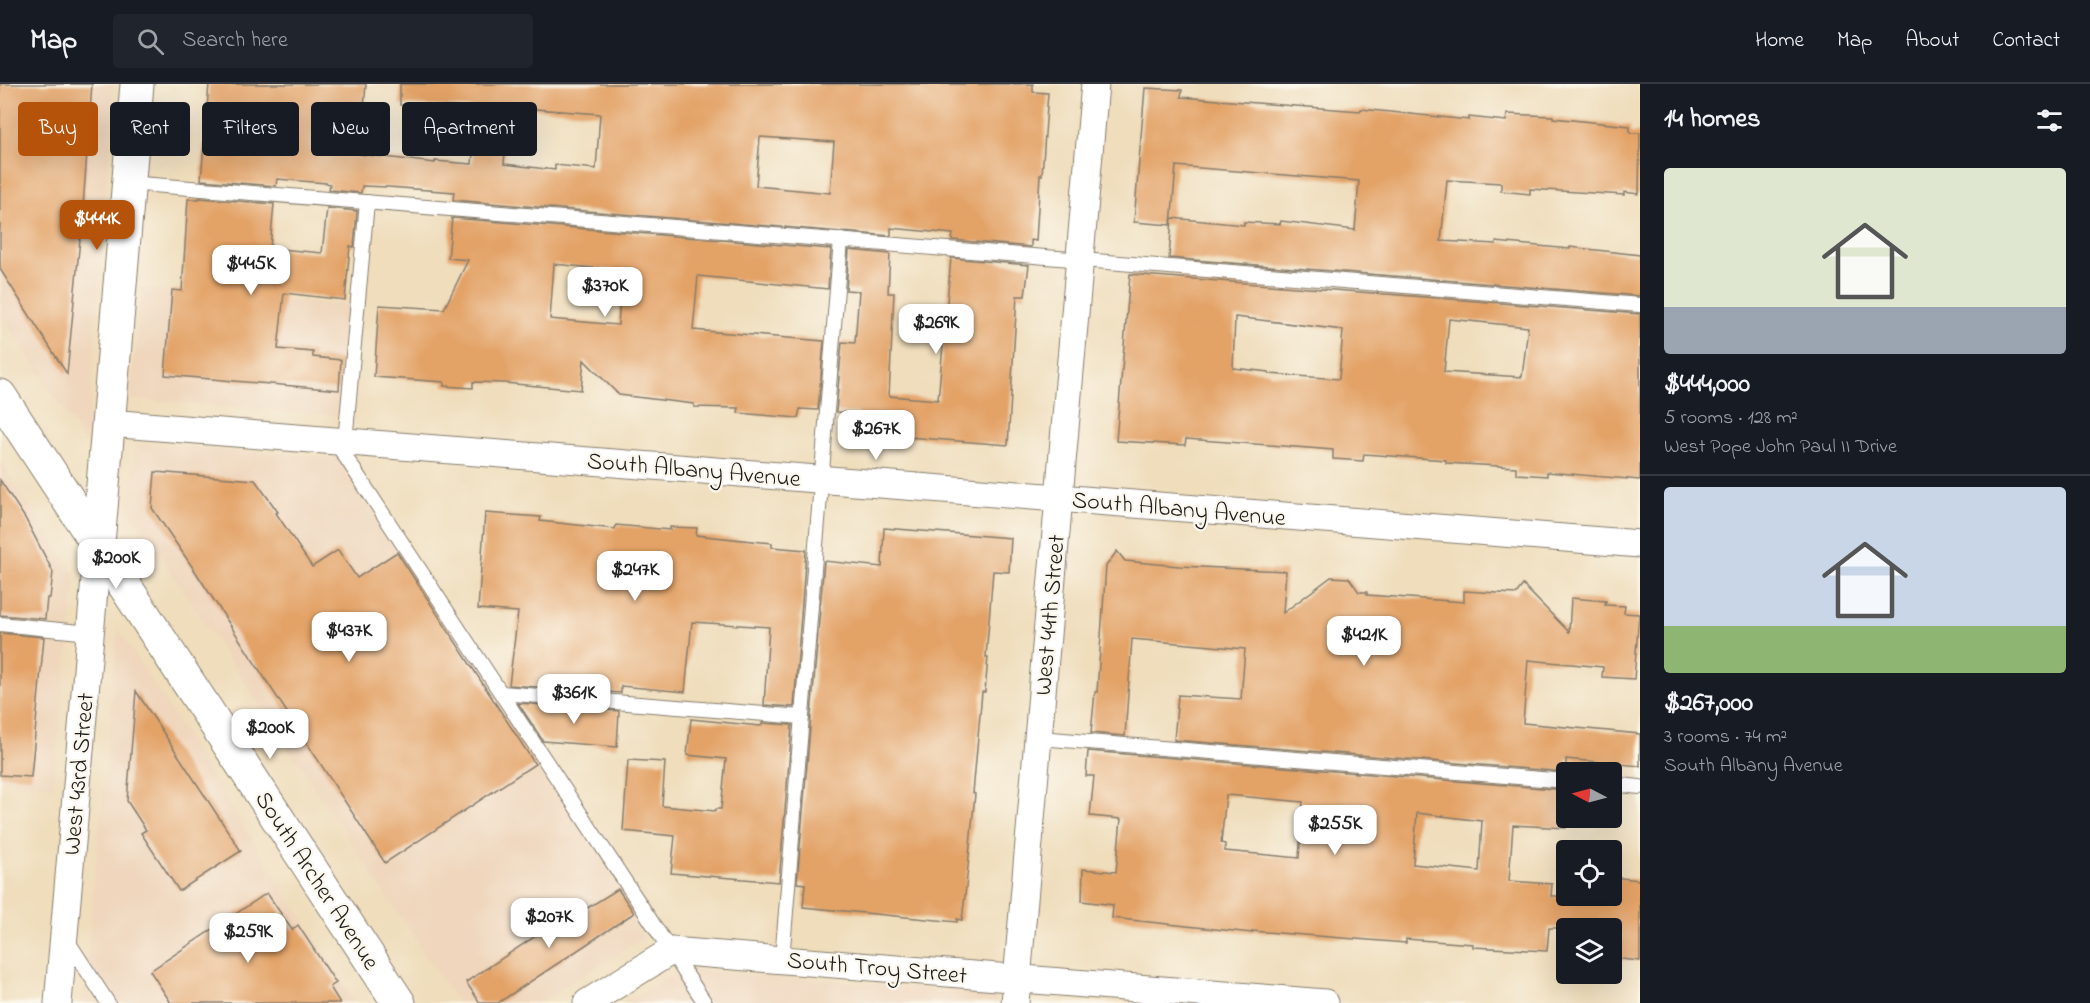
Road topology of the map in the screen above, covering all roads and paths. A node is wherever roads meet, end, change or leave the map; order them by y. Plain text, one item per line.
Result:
1 (137, 84) edge
2 (1095, 84) edge
3 (128, 183) junction
4 (367, 202) junction
5 (841, 240) junction
6 (1080, 260) junction
7 (1640, 305) edge
8 (0, 396) edge
9 (108, 423) junction
10 (340, 441) junction
11 (821, 479) junction
12 (1060, 498) junction
13 (98, 544) junction
14 (1640, 544) edge
15 (0, 624) edge
16 (90, 633) junction
17 (502, 693) junction
18 (802, 717) junction
19 (1039, 738) junction
20 (1556, 780) edge
21 (1622, 785) edge
22 (1640, 787) edge
23 (64, 936) junction
24 (671, 951) junction
25 (782, 960) junction
26 (1016, 991) edge
27 (58, 1003) edge
28 (108, 1003) edge
29 (399, 1003) edge
30 (587, 1003) edge
31 (705, 1003) edge
32 (1325, 1003) edge

1 - 3 main road
2 - 6 street, West 44th Street
3 - 4 lane
3 - 9 main road
4 - 5 lane
4 - 10 lane
5 - 6 lane
5 - 11 lane
6 - 7 lane
6 - 12 street, West 44th Street
8 - 13 main road, South Archer Avenue
9 - 10 street, South Albany Avenue
9 - 13 main road
10 - 11 street, South Albany Avenue
10 - 17 lane
11 - 12 street, South Albany Avenue
11 - 18 lane
12 - 14 street, South Albany Avenue
12 - 19 street, West 44th Street
13 - 16 street, West 43rd Street
13 - 29 main road, South Archer Avenue
15 - 16 lane
16 - 23 street, West 43rd Street
17 - 18 lane
17 - 24 lane
18 - 25 lane
19 - 20 lane
19 - 26 street, West 44th Street
21 - 22 lane
23 - 27 street, West 43rd Street
23 - 28 lane
24 - 25 street, South Troy Street
24 - 30 street
24 - 31 lane
25 - 26 street, South Troy Street
26 - 32 street, South Troy Street

